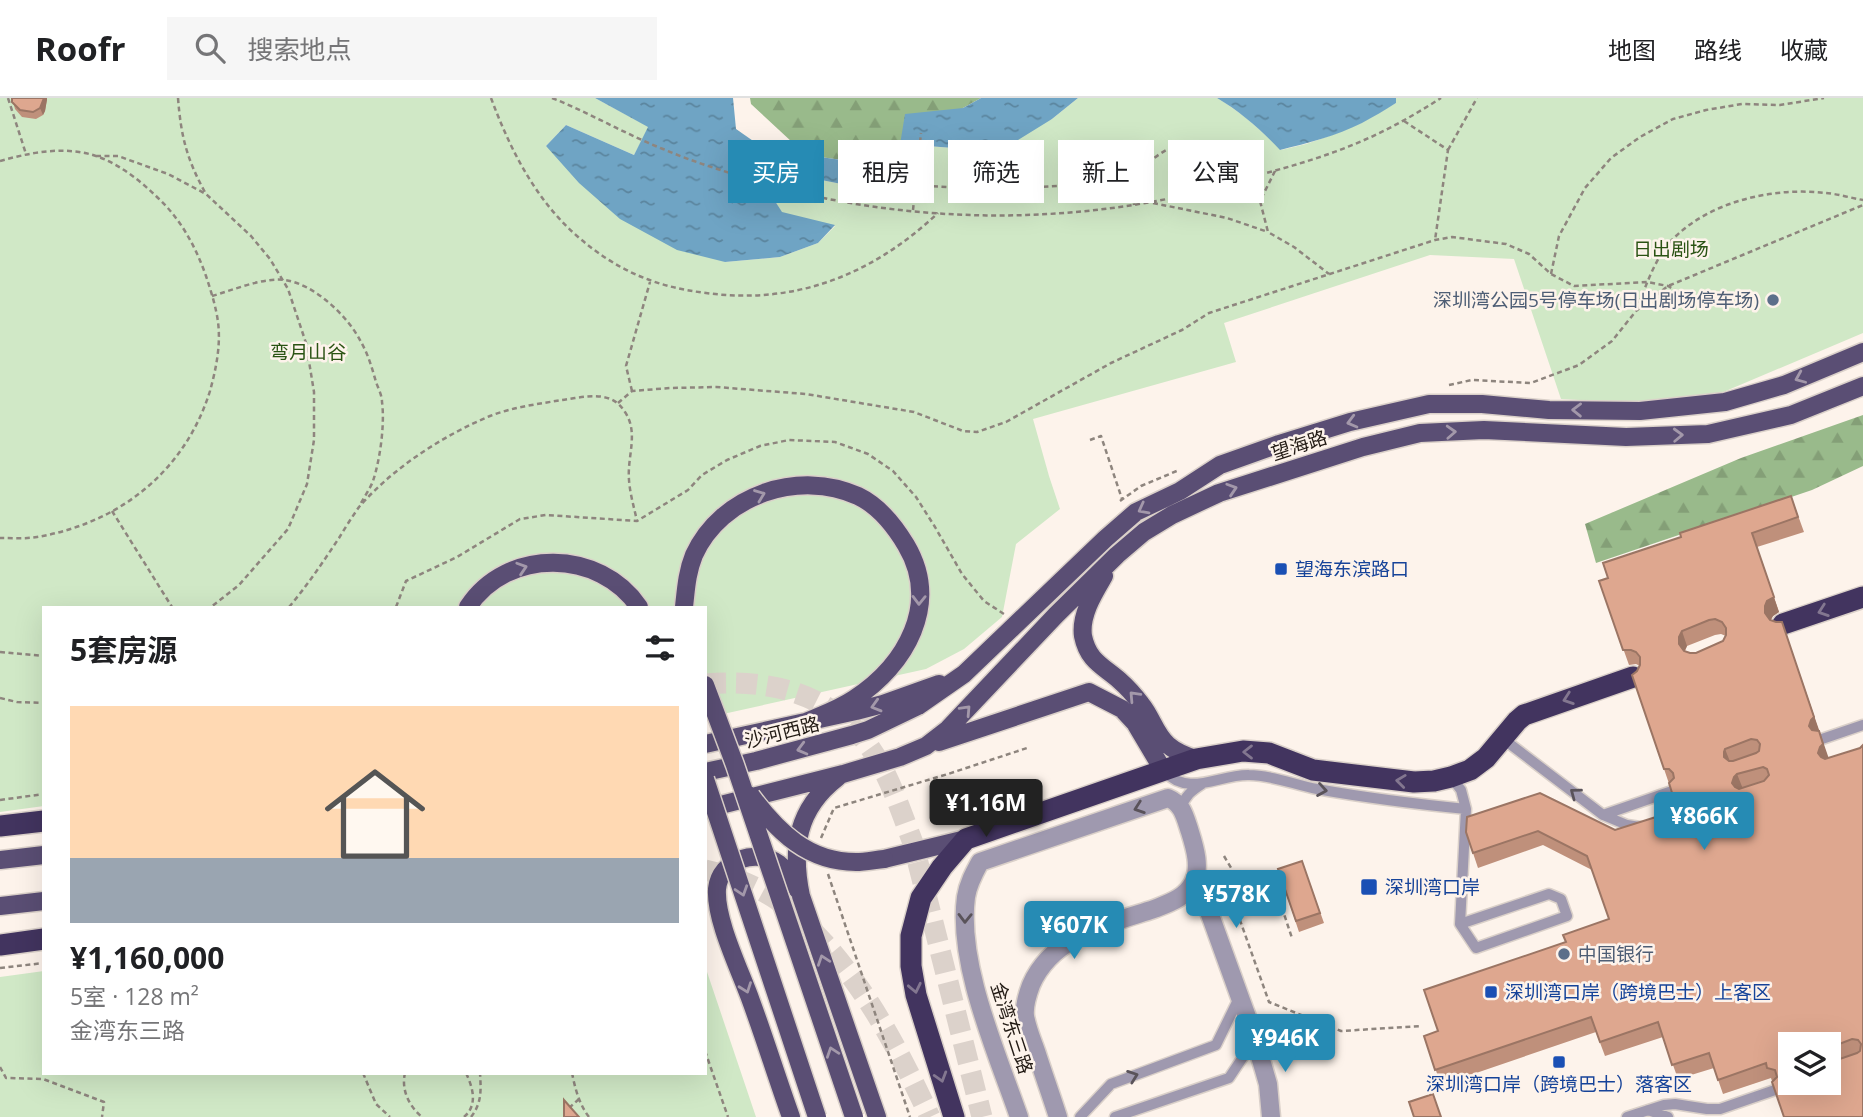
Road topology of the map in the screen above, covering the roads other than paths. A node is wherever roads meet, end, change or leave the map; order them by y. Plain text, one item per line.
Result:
1 (1863, 352) edge
2 (1863, 386) edge
3 (1117, 555) junction
4 (1863, 597) edge
5 (469, 606) edge
6 (638, 606) edge
7 (684, 606) edge
8 (1783, 624) edge
9 (964, 674) junction
10 (1633, 677) edge
11 (707, 690) edge
12 (806, 722) junction
13 (1863, 725) edge
14 (868, 730) joint
15 (1144, 738) junction
16 (1503, 738) junction
17 (1822, 739) edge
18 (707, 744) edge
19 (926, 746) junction
20 (1196, 759) junction
21 (735, 765) junction
22 (1163, 770) junction
23 (707, 772) edge
24 (843, 774) junction
25 (1451, 778) junction
26 (1136, 780) junction
27 (1202, 784) junction
28 (707, 785) edge
29 (1672, 791) edge
30 (707, 808) edge
31 (1181, 808) junction
32 (1466, 809) junction
33 (1603, 815) junction
34 (42, 821) edge
35 (0, 826) edge
36 (1651, 826) edge
37 (966, 839) junction
38 (42, 855) edge
39 (0, 860) edge
40 (1196, 876) junction
41 (801, 896) junction
42 (707, 898) edge
43 (42, 901) edge
44 (0, 906) edge
45 (722, 924) junction
46 (1460, 924) junction
47 (42, 939) edge
48 (0, 945) edge
49 (1240, 997) junction
50 (1255, 1039) junction
51 (1775, 1090) edge
52 (1648, 1110) junction
53 (791, 1117) edge
54 (817, 1117) edge
55 (854, 1117) edge
56 (877, 1117) edge
57 (954, 1117) edge
58 (1019, 1117) edge
59 (1058, 1117) edge
60 (1080, 1117) edge
61 (1115, 1117) edge
62 (1271, 1117) edge
63 (1627, 1117) edge
64 (1668, 1117) edge

1 -> 9 main road, 望海路
3 -> 2 main road, 望海路
19 -> 3 main road, 望海路
20 -> 3 main road
4 -> 8 highway
5 -> 6 main road
7 -> 12 main road
9 -> 12 main road
9 - 14 main road, 望海路
10 -> 16 highway
11 - 21 main road, bridge
12 - 18 main road
13 - 17 lane
14 -> 23 main road, 沙河西路
15 - 19 main road
15 - 22 main road
15 - 26 main road
16 - 25 highway
33 -> 16 lane
19 - 24 main road, 望海路
20 - 22 highway
25 -> 20 highway
21 - 37 main road, bridge
55 -> 21 main road, bridge
22 - 26 highway
22 - 27 lane
24 - 30 main road
24 - 41 main road
25 - 32 lane
26 - 37 highway
27 - 31 lane
27 -> 32 lane
28 -> 54 main road, bridge
29 - 33 lane
31 - 40 street
31 -> 58 street, 金湾东三路
32 - 46 lane
33 - 36 lane
34 - 35 highway
37 -> 57 highway
38 - 39 main road
40 - 49 street
40 - 59 street
41 - 45 main road
56 -> 41 main road
42 - 45 main road
43 - 44 main road
45 -> 53 main road
46 - 46 lane
47 - 48 highway
49 - 50 street
60 -> 49 lane
50 - 61 lane
50 - 62 street
51 - 52 lane
52 - 63 lane
52 - 64 lane

